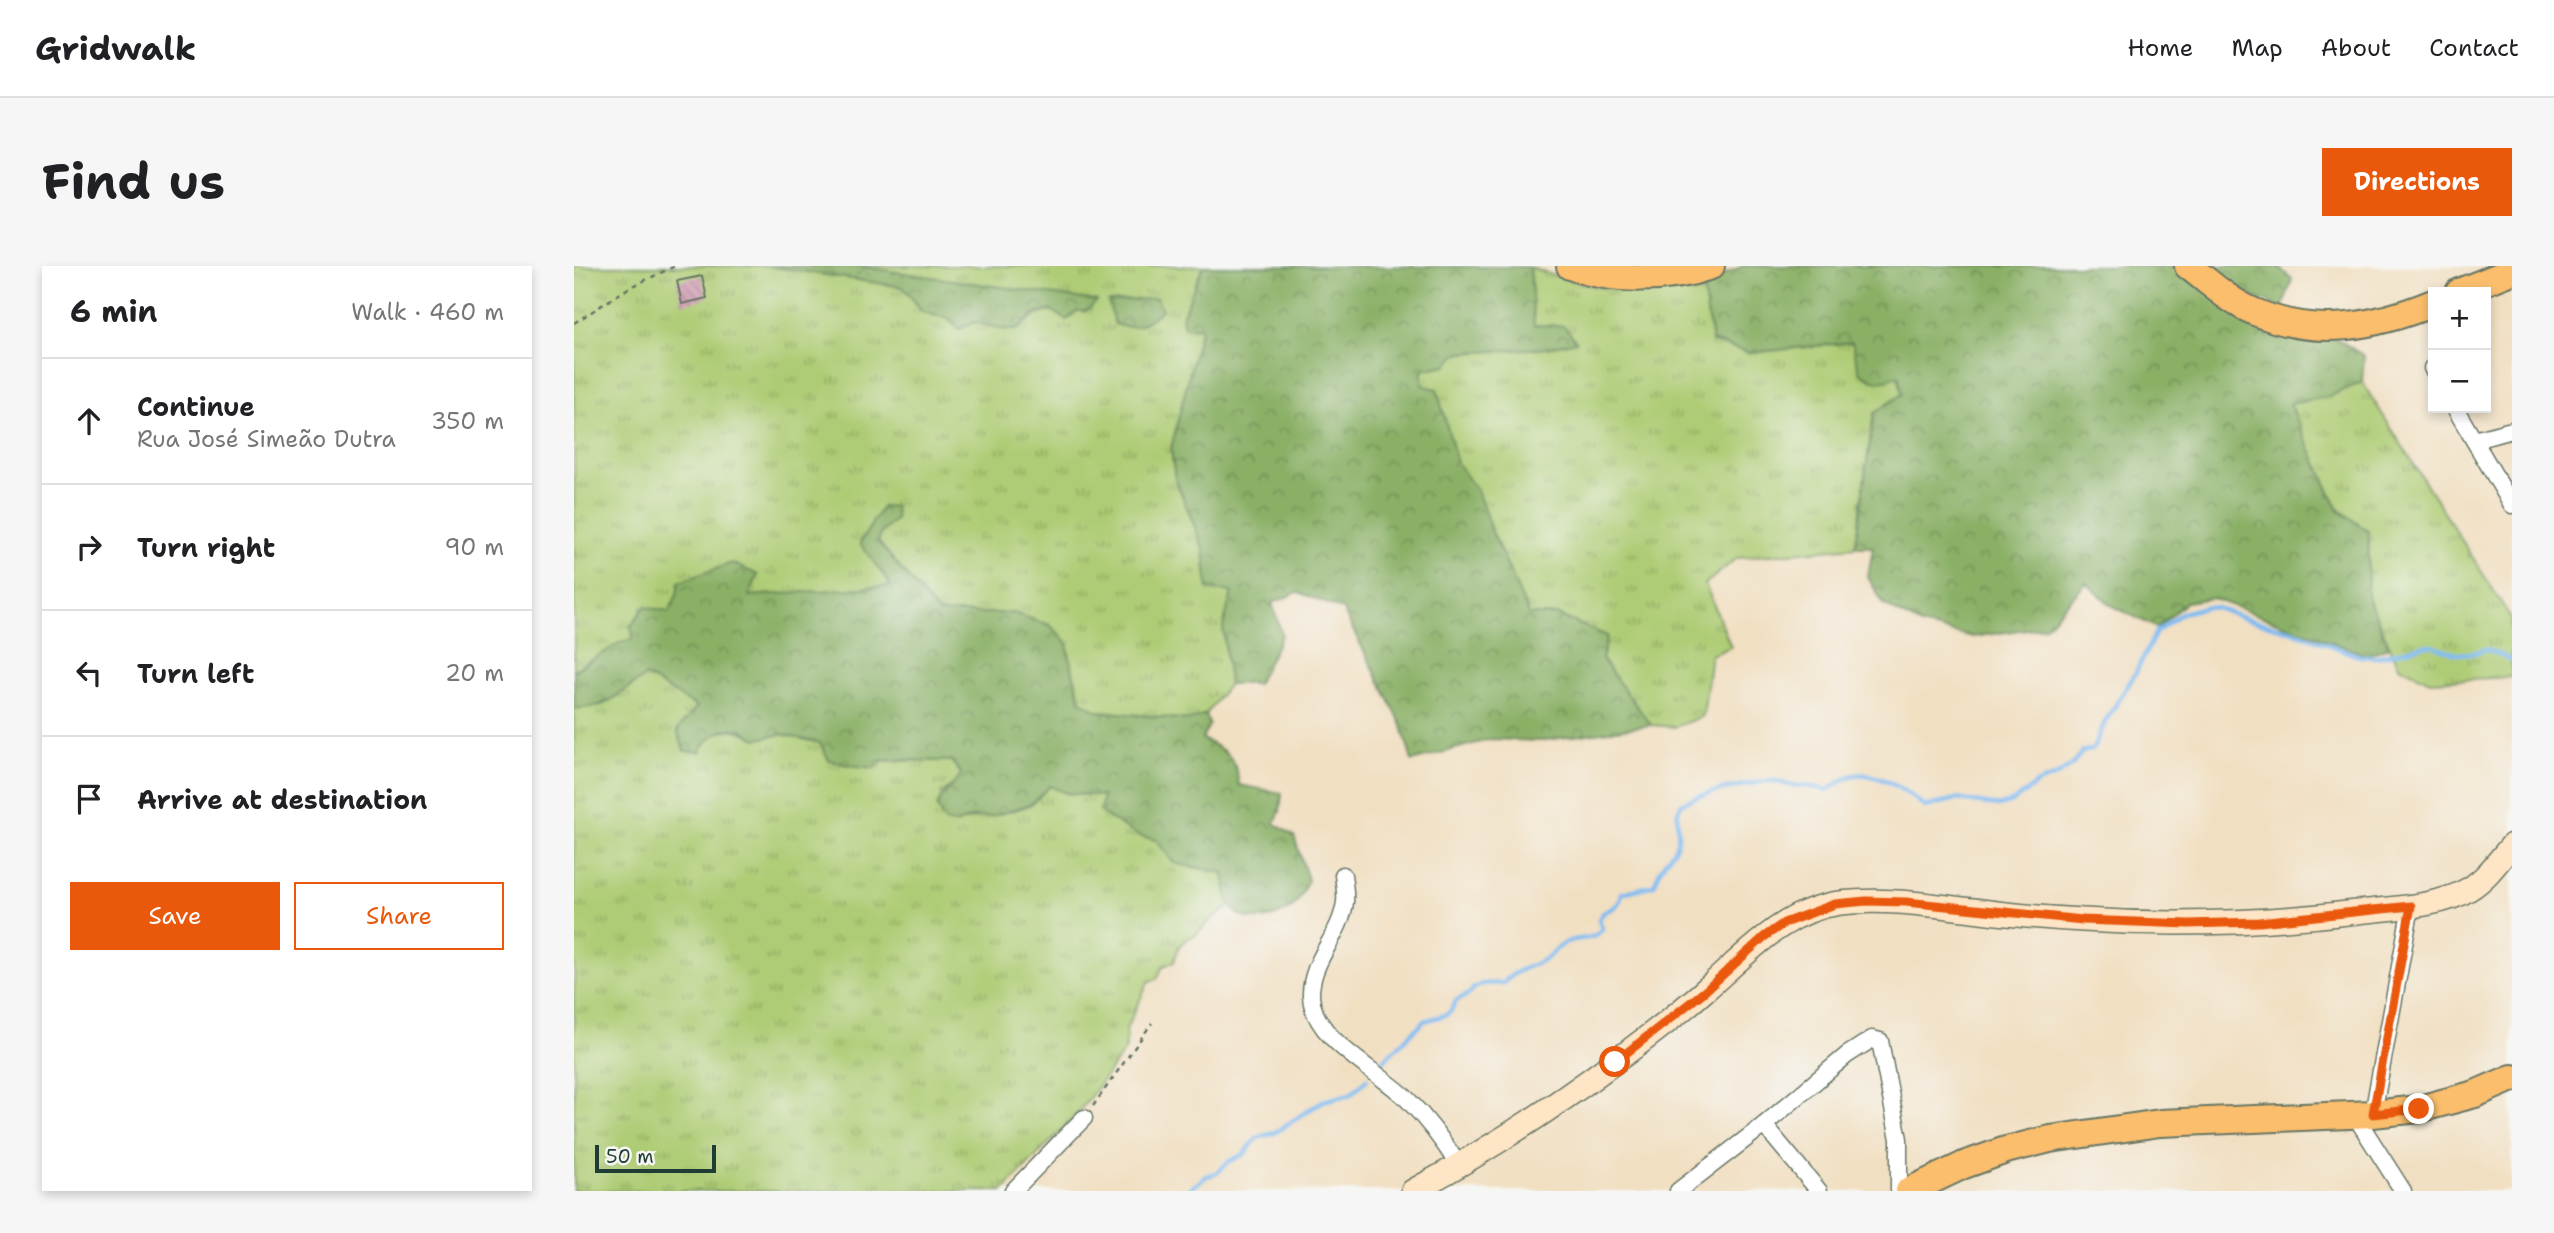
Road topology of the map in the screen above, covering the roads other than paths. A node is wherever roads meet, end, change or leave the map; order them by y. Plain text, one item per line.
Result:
1 (1570, 266) edge
2 (1711, 266) edge
3 (2188, 266) edge
4 (2512, 271) edge
5 (2472, 287) edge
6 (2428, 305) edge
7 (2458, 413) edge
8 (2512, 430) edge
9 (2474, 440) junction
10 (2512, 505) edge
11 (2512, 845) edge
12 (1343, 875) dead end
13 (2411, 906) junction
14 (2512, 1078) edge
15 (2363, 1114) junction
16 (1084, 1118) road end
17 (1764, 1125) junction
18 (1459, 1166) junction
19 (1013, 1191) edge
20 (1413, 1191) edge
21 (1678, 1191) edge
22 (1819, 1191) edge
23 (1899, 1191) edge
24 (1909, 1191) edge
25 (2403, 1191) edge

1 - 2 main road
3 - 6 main road
4 - 5 main road
7 - 9 street
8 - 9 street
9 - 10 street
11 - 13 main road
12 - 18 street
13 - 15 street
13 - 18 main road
14 - 15 main road
15 - 24 main road
15 - 25 street
16 - 19 street
17 - 21 street
17 - 22 street
17 - 23 street
18 - 20 main road

